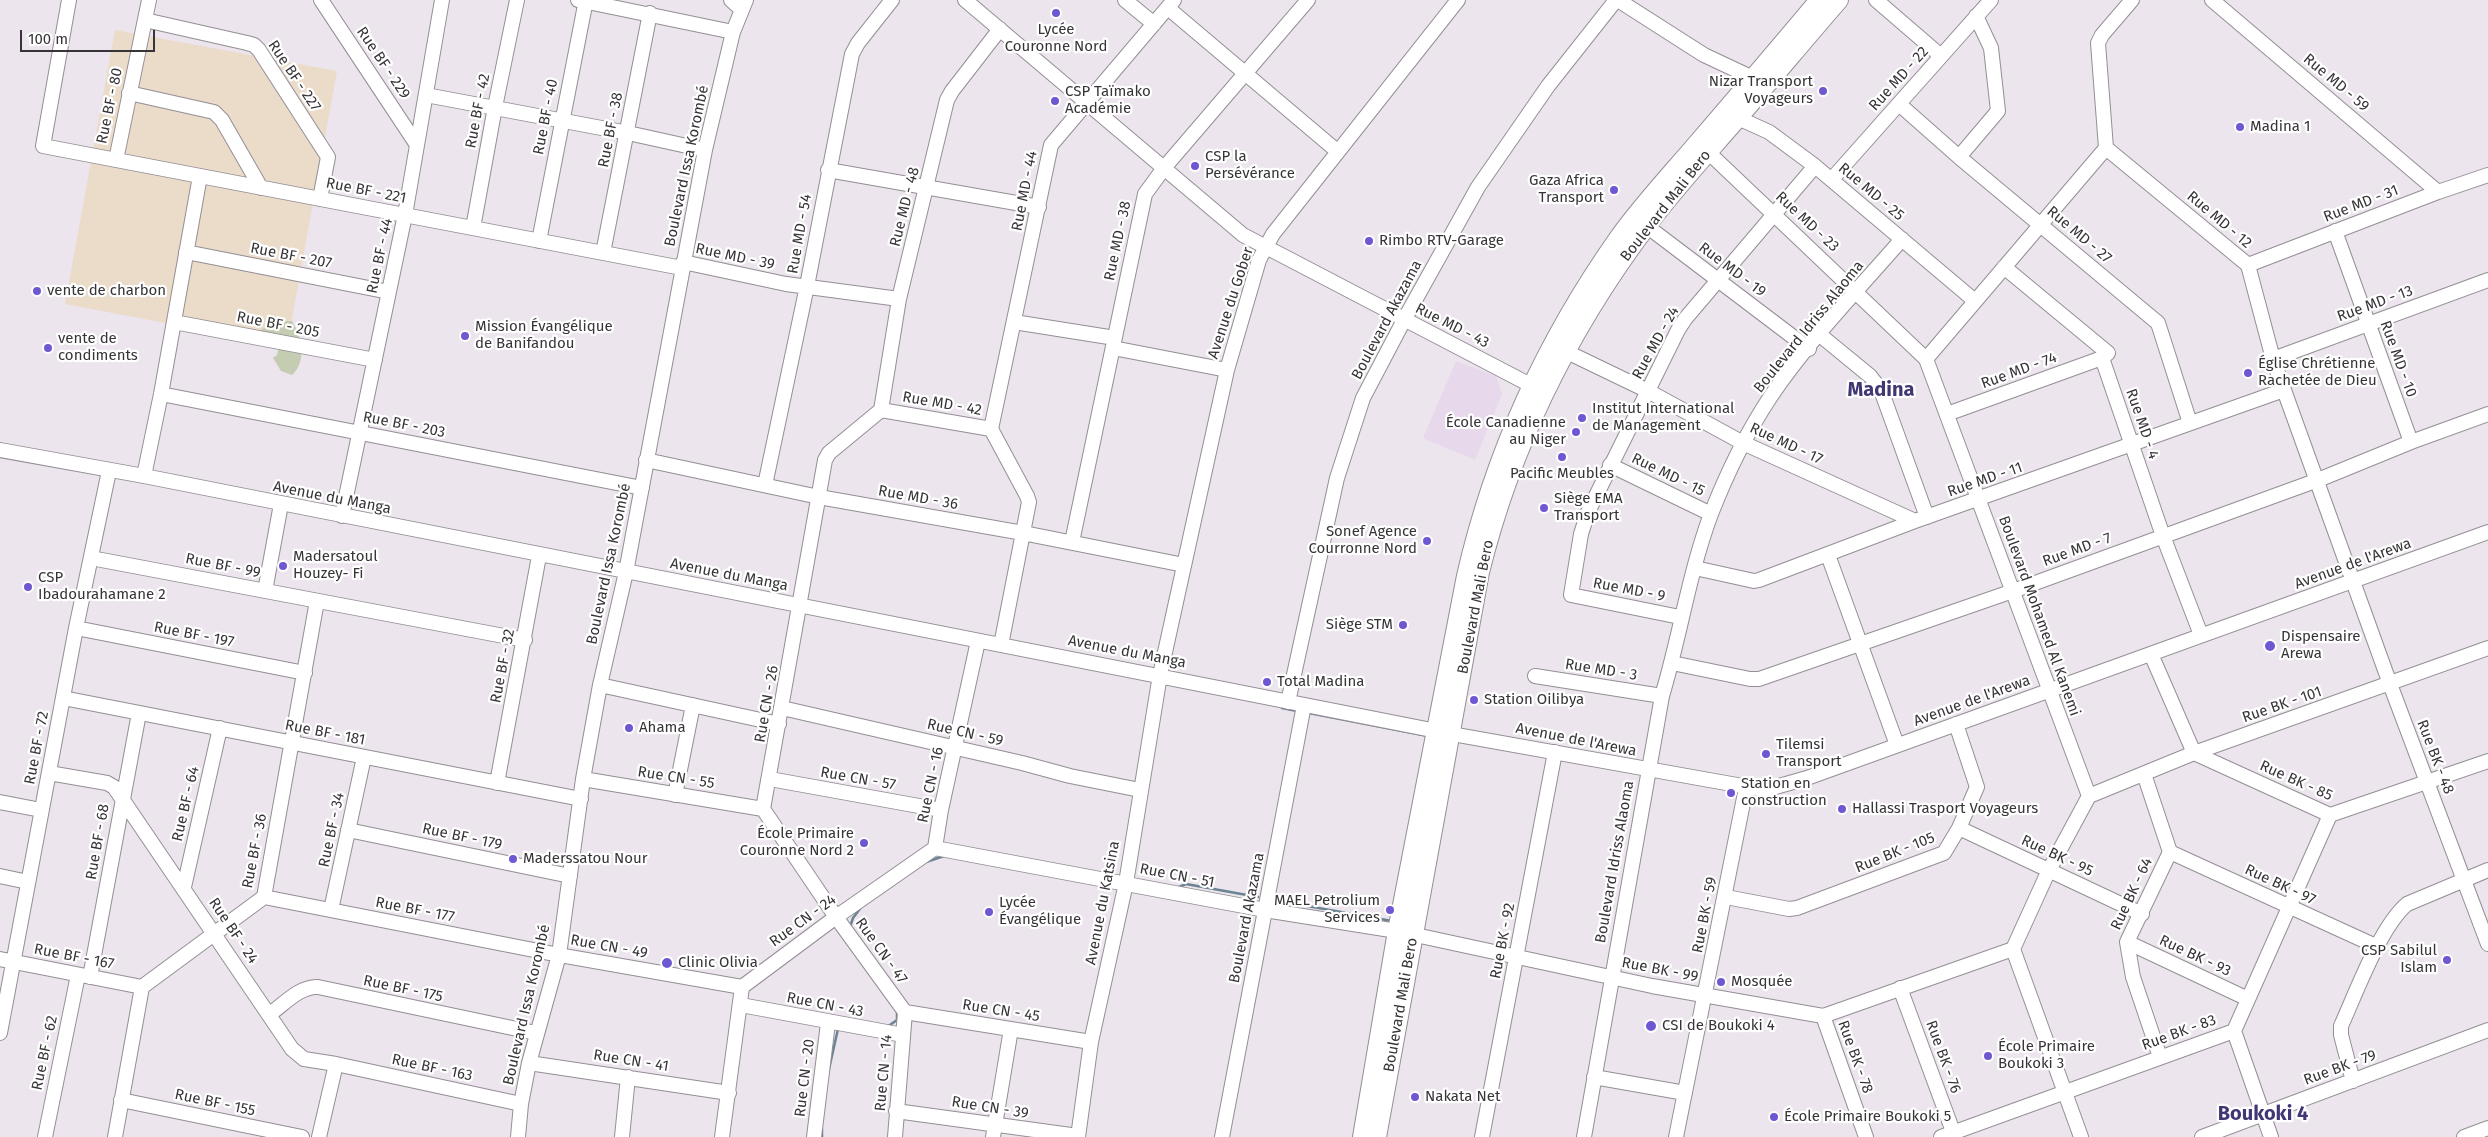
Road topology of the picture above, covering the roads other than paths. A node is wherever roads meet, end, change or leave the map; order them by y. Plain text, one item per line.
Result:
1 (69, 0) edge
2 (149, 0) edge
3 (321, 0) edge
4 (442, 0) edge
5 (518, 0) edge
6 (583, 0) edge
7 (892, 0) edge
8 (965, 0) edge
9 (1126, 0) edge
10 (1308, 0) edge
11 (1457, 0) edge
12 (1617, 0) edge
13 (1820, 0) edge
14 (1839, 0) edge
15 (1876, 0) edge
16 (1991, 0) edge
17 (2132, 0) edge
18 (2212, 0) edge
19 (739, 3) edge
20 (1171, 4) edge
21 (650, 13) junction
22 (1976, 16) junction
23 (145, 20) junction
24 (1154, 24) junction
25 (1000, 29) junction
26 (734, 32) junction
27 (1941, 56) junction
28 (1246, 73) junction
29 (1753, 78) junction
30 (129, 93) junction
31 (426, 95) junction
32 (1087, 103) junction
33 (1899, 104) junction
34 (495, 107) junction
35 (1738, 118) junction
36 (562, 120) junction
37 (628, 132) junction
38 (417, 145) junction
39 (2106, 148) junction
40 (705, 150) junction
41 (1338, 151) junction
42 (1708, 152) junction
43 (1959, 158) junction
44 (116, 160) junction
45 (1815, 166) junction
46 (1164, 168) junction
47 (828, 170) junction
48 (2488, 175) edge
49 (200, 176) junction
50 (1832, 180) junction
51 (926, 187) junction
52 (261, 188) junction
53 (2438, 192) junction
54 (320, 199) junction
55 (1039, 207) junction
56 (1775, 213) junction
57 (404, 215) junction
58 (1641, 221) junction
59 (2041, 224) junction
60 (473, 228) junction
61 (2335, 231) junction
62 (1902, 239) junction
63 (539, 241) junction
64 (1265, 247) junction
65 (186, 252) junction
66 (603, 253) junction
67 (683, 265) junction
68 (2248, 265) junction
69 (2004, 267) junction
70 (1718, 280) junction
71 (2488, 280) edge
72 (807, 286) junction
73 (389, 292) junction
74 (1857, 292) junction
75 (899, 299) junction
76 (1975, 302) junction
77 (1404, 320) junction
78 (174, 322) junction
79 (1014, 322) junction
80 (2368, 323) junction
81 (1820, 335) junction
82 (1114, 343) junction
83 (1808, 349) junction
84 (1565, 351) junction
85 (1926, 358) junction
86 (2102, 358) junction
87 (2273, 359) junction
88 (375, 360) junction
89 (1227, 370) junction
90 (1538, 388) junction
91 (2284, 390) junction
92 (1648, 391) junction
93 (161, 394) junction
94 (881, 410) junction
95 (1947, 414) junction
96 (2488, 414) edge
97 (2190, 423) junction
98 (991, 429) junction
99 (360, 433) junction
100 (2410, 442) junction
101 (1743, 443) junction
102 (2132, 445) junction
103 (0, 450) edge
104 (646, 460) junction
105 (1610, 465) junction
106 (109, 471) junction
107 (144, 476) junction
108 (2318, 480) junction
109 (765, 485) junction
110 (642, 488) junction
111 (819, 497) junction
112 (1980, 500) junction
113 (281, 504) junction
114 (1711, 514) junction
115 (342, 516) junction
116 (1921, 520) junction
117 (2488, 532) edge
118 (1023, 533) junction
119 (2163, 536) junction
120 (1072, 542) junction
121 (1828, 555) junction
122 (539, 556) junction
123 (91, 558) junction
124 (1184, 564) junction
125 (1695, 568) junction
126 (626, 572) junction
127 (2353, 580) junction
128 (265, 591) junction
129 (2013, 591) junction
130 (1571, 595) joint
131 (317, 601) junction
132 (801, 605) junction
133 (1680, 617) junction
134 (76, 628) junction
135 (2201, 635) junction
136 (524, 640) junction
137 (978, 640) junction
138 (1860, 644) junction
139 (1001, 645) junction
140 (2488, 648) edge
141 (2151, 654) junction
142 (1672, 663) junction
143 (305, 673) junction
144 (1160, 675) junction
145 (1535, 676) dead end
146 (2390, 684) junction
147 (600, 685) junction
148 (2049, 690) junction
149 (1662, 696) junction
150 (63, 698) junction
151 (1288, 702) junction
152 (693, 705) junction
153 (1304, 705) junction
154 (782, 708) junction
155 (139, 712) junction
156 (779, 724) junction
157 (1956, 724) junction
158 (220, 728) junction
159 (1445, 732) junction
160 (292, 744) junction
161 (1897, 745) junction
162 (955, 748) junction
163 (1555, 752) junction
164 (2194, 753) junction
165 (364, 757) junction
166 (2488, 761) edge
167 (1648, 770) junction
168 (49, 773) junction
169 (2144, 774) junction
170 (583, 779) junction
171 (770, 779) junction
172 (497, 782) junction
173 (2427, 784) junction
174 (1746, 788) junction
175 (1140, 790) junction
176 (675, 794) junction
177 (122, 796) junction
178 (2089, 796) junction
179 (581, 799) junction
180 (0, 802) edge
181 (763, 809) junction
182 (41, 810) junction
183 (941, 810) junction
184 (2330, 816) junction
185 (1959, 828) junction
186 (348, 830) junction
187 (936, 848) junction
188 (2170, 852) junction
189 (2049, 870) junction
190 (2488, 870) edge
191 (0, 876) edge
192 (570, 876) junction
193 (2463, 878) junction
194 (28, 882) junction
195 (1126, 882) junction
196 (184, 887) junction
197 (264, 897) junction
198 (1726, 898) junction
199 (2288, 907) junction
200 (331, 910) junction
201 (1265, 910) junction
202 (2142, 914) junction
203 (836, 917) junction
204 (215, 933) junction
205 (1405, 933) junction
206 (2128, 942) junction
207 (2488, 944) edge
208 (2378, 947) junction
209 (2013, 949) junction
210 (559, 955) junction
211 (1516, 957) junction
212 (6, 961) edge
213 (84, 976) junction
214 (1611, 977) junction
215 (142, 987) junction
216 (742, 987) junction
217 (1900, 988) junction
218 (1706, 996) junction
219 (2248, 999) junction
220 (741, 1005) junction
221 (905, 1012) junction
222 (270, 1014) junction
223 (1823, 1016) junction
224 (828, 1023) junction
225 (1011, 1029) junction
226 (2488, 1030) edge
227 (2234, 1031) junction
228 (0, 1033) edge
229 (536, 1033) junction
230 (903, 1035) junction
231 (1091, 1042) junction
232 (2160, 1057) junction
233 (529, 1063) junction
234 (336, 1064) junction
235 (628, 1077) junction
236 (1594, 1077) junction
237 (2353, 1081) junction
238 (2064, 1092) junction
239 (729, 1093) junction
240 (1685, 1093) junction
241 (121, 1100) junction
242 (521, 1104) junction
243 (896, 1111) junction
244 (2263, 1114) junction
245 (2488, 1128) edge
246 (994, 1130) edge
247 (1078, 1136) edge
248 (1950, 1136) edge
249 (45, 1137) edge
250 (114, 1137) edge
251 (302, 1137) edge
252 (319, 1137) edge
253 (518, 1137) edge
254 (622, 1137) edge
255 (722, 1137) edge
256 (814, 1137) edge
257 (895, 1137) edge
258 (1222, 1137) edge
259 (1362, 1137) edge
260 (1377, 1137) edge
261 (1482, 1137) edge
262 (1584, 1137) edge
263 (1676, 1137) edge
264 (1866, 1137) edge
265 (2081, 1137) edge
266 (2202, 1137) edge
267 (2271, 1137) edge
268 (2464, 1137) edge

1 - 44 street, Rue BF - 221
2 - 23 street, Rue BF - 80
3 - 38 street, Rue BF - 229
4 - 31 street, Rue BF - 44
5 - 34 street, Rue BF - 42
6 - 21 street
6 - 36 street, Rue BF - 40
7 - 47 street, Rue MD - 54
8 - 25 street, Rue MD - 43
9 - 24 street
10 - 28 street, Rue MD - 38
11 - 41 street, Avenue du Gober
12 - 29 street
12 - 77 street, Boulevard Akazama
13 - 29 main road, Boulevard Mali Bero
14 - 35 main road, Boulevard Mali Bero
15 - 27 street
16 - 22 street, Rue MD - 22
17 - 39 street
18 - 53 street, Rue MD - 59
19 - 26 street, Boulevard Issa Korombé
20 - 24 street, Rue MD - 44
20 - 28 street
21 - 26 street
21 - 37 street, Rue BF - 38
22 - 27 street, Rue MD - 22
22 - 43 street
23 - 30 street, Rue BF - 80
23 - 54 street, Rue BF - 227
24 - 32 street, Rue MD - 44
25 - 32 street, Rue MD - 43
25 - 51 street, Rue MD - 48
26 - 40 street, Boulevard Issa Korombé
27 - 33 street, Rue MD - 22
28 - 41 street
28 - 46 street, Rue MD - 38
29 - 58 main road, Boulevard Mali Bero
30 - 44 street, Rue BF - 80
30 - 52 street
31 - 34 street
31 - 38 street, Rue BF - 44
32 - 46 street, Rue MD - 43
32 - 55 street, Rue MD - 44
33 - 43 street, Rue MD - 27
33 - 50 street, Rue MD - 22
34 - 36 street
34 - 60 street, Rue BF - 42
35 - 42 main road, Boulevard Mali Bero
35 - 45 street, Rue MD - 25
36 - 37 street
36 - 63 street, Rue BF - 40
37 - 40 street
37 - 66 street, Rue BF - 38
38 - 57 street, Rue BF - 44
39 - 59 street
39 - 68 street, Rue MD - 12
40 - 67 street, Boulevard Issa Korombé
41 - 64 street, Avenue du Gober
42 - 56 street, Rue MD - 23
42 - 58 main road, Boulevard Mali Bero
43 - 59 street, Rue MD - 27
44 - 49 street, Rue BF - 221
45 - 50 street, Rue MD - 25
45 - 56 street, Rue MD - 24
46 - 64 street, Rue MD - 43
46 - 82 street, Rue MD - 38
47 - 51 street
47 - 72 street, Rue MD - 54
48 - 53 street, Rue MD - 31
49 - 52 street, Rue BF - 221
49 - 65 street
50 - 62 street, Rue MD - 25
51 - 55 street
51 - 75 street, Rue MD - 48
52 - 54 street, Rue BF - 221
53 - 61 street, Rue MD - 31
54 - 57 street, Rue BF - 221
55 - 79 street, Rue MD - 44
56 - 70 street, Rue MD - 24
56 - 74 street, Rue MD - 23
57 - 60 street, Rue BF - 221
57 - 73 street, Rue BF - 44
58 - 70 street, Rue MD - 19
58 - 84 main road, Boulevard Mali Bero
58 - 90 main road, Boulevard Mali Bero
59 - 69 street
59 - 97 street, Rue MD - 27
60 - 63 street, Rue BF - 221
61 - 68 street, Rue MD - 31
61 - 80 street, Rue MD - 10
62 - 74 street, Boulevard Idriss Alaoma
62 - 76 street, Rue MD - 25
63 - 66 street, Rue BF - 221
64 - 77 street, Rue MD - 43
64 - 89 street, Avenue du Gober
65 - 73 street, Rue BF - 207
65 - 78 street
66 - 67 street, Rue BF - 221
67 - 72 street, Rue MD - 39
67 - 104 street, Boulevard Issa Korombé
68 - 87 street, Rue MD - 12
69 - 76 street
69 - 86 street, Rue MD - 4
70 - 83 street, Rue MD - 19
70 - 92 street, Rue MD - 24
71 - 80 street, Rue MD - 13
72 - 75 street, Rue MD - 39
72 - 109 street, Rue MD - 54
73 - 88 street, Rue BF - 44
74 - 81 street, Boulevard Idriss Alaoma
74 - 85 street, Rue MD - 23
75 - 94 street, Rue MD - 48
76 - 85 street
77 - 90 street, Rue MD - 43
77 - 151 street, Boulevard Akazama
78 - 88 street, Rue BF - 205
78 - 93 street
79 - 82 street
79 - 98 street, Rue MD - 44
80 - 87 street, Rue MD - 13
80 - 100 street, Rue MD - 10
81 - 83 street, Boulevard Idriss Alaoma
81 - 116 street
82 - 89 street
82 - 120 street, Rue MD - 38
83 - 101 street, Boulevard Idriss Alaoma
84 - 90 main road, Boulevard Mali Bero
84 - 92 street, Rue MD - 17
85 - 95 street, Boulevard Mohamed Al Kanemi
86 - 95 street, Rue MD - 74
86 - 102 street, Rue MD - 4
87 - 91 street, Rue MD - 12
88 - 99 street, Rue BF - 44
89 - 124 street, Avenue du Gober
90 - 159 main road, Boulevard Mali Bero
91 - 97 street, Rue MD - 11
91 - 108 street, Rue MD - 12
92 - 101 street, Rue MD - 17
92 - 105 street, Rue MD - 24
93 - 99 street, Rue BF - 203
93 - 107 street
94 - 98 street, Rue MD - 42
94 - 111 street, Rue MD - 42
95 - 112 street, Boulevard Mohamed Al Kanemi
96 - 100 street, Rue MD - 7
97 - 102 street, Rue MD - 11
98 - 118 street, Rue MD - 42
99 - 110 street, Rue BF - 203
99 - 115 street, Rue BF - 44
100 - 108 street, Rue MD - 7
101 - 114 street, Boulevard Idriss Alaoma
101 - 116 street, Rue MD - 17
102 - 112 street, Rue MD - 11
102 - 119 street, Rue MD - 4
103 - 106 street, Avenue du Manga
104 - 109 street, Rue MD - 36
104 - 110 street, Boulevard Issa Korombé
105 - 114 street, Rue MD - 15
105 - 130 street, Rue MD - 24
106 - 107 street, Avenue du Manga
106 - 123 street, Rue BF - 72
107 - 113 street, Avenue du Manga
108 - 119 street, Rue MD - 7
108 - 127 street, Rue MD - 12
109 - 111 street, Rue MD - 36
110 - 126 street, Boulevard Issa Korombé
111 - 118 street, Rue MD - 36
111 - 132 street, Rue MD - 42
112 - 116 street, Rue MD - 11
112 - 129 street, Boulevard Mohamed Al Kanemi
113 - 115 street, Avenue du Manga
113 - 128 street
114 - 125 street, Boulevard Idriss Alaoma
115 - 122 street, Avenue du Manga
116 - 121 street, Rue MD - 11
117 - 127 street, Avenue de l'Arewa
118 - 120 street, Rue MD - 36
118 - 139 street, Rue MD - 42
119 - 129 street, Rue MD - 7
119 - 135 street, Rue MD - 4
120 - 124 street, Rue MD - 36
121 - 125 street, Rue MD - 11
121 - 138 street
122 - 126 street, Avenue du Manga
122 - 136 street, Rue BF - 32
123 - 128 street, Rue BF - 99
123 - 134 street, Rue BF - 72
124 - 144 street, Avenue du Gober
125 - 133 street, Boulevard Idriss Alaoma
126 - 132 street, Avenue du Manga
126 - 147 street, Boulevard Issa Korombé
127 - 135 street, Avenue de l'Arewa
127 - 146 street, Rue BK - 48
128 - 131 street, Rue BF - 99
129 - 138 street, Rue MD - 7
129 - 148 street, Boulevard Mohamed Al Kanemi
130 - 133 street, Rue MD - 9
131 - 136 street, Rue BF - 99
131 - 143 street, Rue BF - 36
132 - 137 street, Avenue du Manga
132 - 154 street, Rue CN - 26
133 - 142 street, Boulevard Idriss Alaoma
134 - 143 street, Rue BF - 197
134 - 150 street, Rue BF - 72
135 - 141 street, Avenue de l'Arewa
136 - 172 street, Rue BF - 32
137 - 139 street, Avenue du Manga
137 - 162 street, Rue CN - 16
138 - 142 street, Rue MD - 7
138 - 161 street
139 - 144 street, Avenue du Manga
140 - 146 street, Rue BK - 101
141 - 148 street, Avenue de l'Arewa
141 - 164 street
142 - 149 street, Boulevard Idriss Alaoma
143 - 160 street, Rue BF - 36
144 - 151 street, Avenue du Manga
144 - 175 street, Avenue du Katsina
145 - 149 street, Rue MD - 3
146 - 164 street, Rue BK - 101
146 - 173 street, Rue BK - 48
147 - 152 street
147 - 170 street, Boulevard Issa Korombé
148 - 157 street, Avenue de l'Arewa
148 - 178 street, Boulevard Mohamed Al Kanemi
149 - 167 street, Boulevard Idriss Alaoma
150 - 155 street, Rue BF - 181
150 - 168 street, Rue BF - 72
151 - 153 street, Avenue du Manga
152 - 156 street
152 - 176 street
153 - 159 street, Avenue du Manga
153 - 201 street, Boulevard Akazama
154 - 156 street, Rue CN - 26
154 - 162 street, Rue CN - 59
155 - 158 street, Rue BF - 181
155 - 177 street, Rue BF - 68
156 - 171 street, Rue CN - 26
157 - 161 street, Avenue de l'Arewa
157 - 185 street, Rue BK - 105
158 - 160 street, Rue BF - 181
158 - 196 street, Rue BF - 64
159 - 163 street, Avenue de l'Arewa
159 - 205 main road, Boulevard Mali Bero
160 - 165 street, Rue BF - 181
160 - 197 street, Rue BF - 36
161 - 174 street, Avenue de l'Arewa
162 - 175 street, Rue CN - 59
162 - 183 street, Rue CN - 16
163 - 167 street, Avenue de l'Arewa
163 - 211 street, Rue BK - 92
164 - 169 street, Rue BK - 101
164 - 184 street, Rue BK - 85
165 - 172 street, Rue BF - 181
165 - 186 street, Rue BF - 34
166 - 173 street, Rue BK - 85
167 - 174 street, Avenue de l'Arewa
167 - 214 street, Boulevard Idriss Alaoma
168 - 177 street, Rue BF - 24
168 - 182 street, Rue BF - 72
169 - 178 street, Rue BK - 101
169 - 188 street, Rue BK - 64
170 - 176 street, Rue CN - 55
170 - 179 street, Boulevard Issa Korombé
171 - 181 street, Rue CN - 26
171 - 183 street, Rue CN - 57
172 - 179 street, Rue BF - 181
173 - 184 street, Rue BK - 85
173 - 193 street, Rue BK - 48
174 - 198 street, Rue BK - 59
175 - 195 street, Avenue du Katsina
176 - 181 street, Rue CN - 55
177 - 196 street, Rue BF - 24
177 - 213 street, Rue BF - 68
178 - 189 street
179 - 192 street, Boulevard Issa Korombé
180 - 182 street
181 - 203 street, Rue CN - 47
182 - 194 street, Rue BF - 72
183 - 187 street, Rue CN - 16
184 - 199 street, Rue BK - 83
185 - 189 street, Rue BK - 95
185 - 198 street, Rue BK - 105
186 - 192 street, Rue BF - 179
186 - 200 street, Rue BF - 34
187 - 195 street, Rue CN - 51
187 - 203 street, Rue CN - 24
188 - 199 street, Rue BK - 97
188 - 202 street, Rue BK - 64
189 - 202 street, Rue BK - 95
189 - 209 street
190 - 193 street
191 - 194 street
192 - 210 street, Boulevard Issa Korombé
193 - 207 street, Rue BK - 48
193 - 208 street
194 - 212 street, Rue BF - 72
195 - 201 street, Rue CN - 51
195 - 231 street, Avenue du Katsina
196 - 204 street, Rue BF - 24
197 - 200 street, Rue BF - 177
197 - 204 street, Rue BF - 36
198 - 218 street, Rue BK - 59
199 - 208 street, Rue BK - 97
199 - 219 street, Rue BK - 83
200 - 210 street, Rue BF - 177
201 - 205 street, Rue CN - 51
201 - 258 street, Boulevard Akazama
202 - 206 street, Rue BK - 64
203 - 216 street, Rue CN - 24
203 - 221 street, Rue CN - 47
204 - 215 street, Rue BF - 36
204 - 222 street, Rue BF - 24
205 - 211 street, Rue BK - 99
205 - 259 main road, Boulevard Mali Bero
205 - 260 main road, Boulevard Mali Bero
206 - 219 street, Rue BK - 93
206 - 232 street, Rue BK - 64
208 - 237 street
209 - 217 street, Rue BK - 99
209 - 238 street
210 - 216 street, Rue CN - 49
210 - 229 street, Boulevard Issa Korombé
211 - 214 street, Rue BK - 99
211 - 261 street, Rue BK - 92
212 - 213 street, Rue BF - 167
212 - 228 street, Rue BF - 72
213 - 215 street, Rue BF - 167
213 - 249 street, Rue BF - 62
214 - 218 street, Rue BK - 99
214 - 236 street, Boulevard Idriss Alaoma
215 - 241 street
216 - 220 street
217 - 223 street, Rue BK - 99
217 - 248 street, Rue BK - 76
218 - 223 street, Rue BK - 99
218 - 240 street, Rue BK - 59
219 - 227 street, Rue BK - 83
220 - 224 street, Rue CN - 43
220 - 239 street
221 - 225 street, Rue CN - 45
221 - 230 street, Rue CN - 14
222 - 229 street, Rue BF - 175
222 - 234 street, Rue BF - 24
223 - 264 street, Rue BK - 78
224 - 230 street, Rue CN - 43
224 - 256 street, Rue CN - 20
225 - 231 street, Rue CN - 45
225 - 246 street
226 - 237 street, Rue BK - 79
227 - 232 street, Rue BK - 83
227 - 244 street
229 - 233 street, Boulevard Issa Korombé
230 - 243 street, Rue CN - 14
231 - 247 street, Avenue du Katsina
232 - 238 street, Rue BK - 83
233 - 235 street, Rue CN - 41
233 - 242 street, Boulevard Issa Korombé
234 - 242 street, Rue BF - 163
234 - 252 street
235 - 239 street, Rue CN - 41
235 - 254 street
236 - 240 street
236 - 262 street, Boulevard Idriss Alaoma
237 - 244 street, Rue BK - 79
238 - 248 street, Rue BK - 83
238 - 265 street
239 - 255 street
240 - 263 street, Rue BK - 59
241 - 250 street
241 - 251 street, Rue BF - 155
242 - 253 street, Boulevard Issa Korombé
243 - 246 street, Rue CN - 39
243 - 257 street, Rue CN - 14
244 - 266 street, Rue BK - 79
244 - 267 street
245 - 268 street
246 - 247 street, Rue CN - 39

